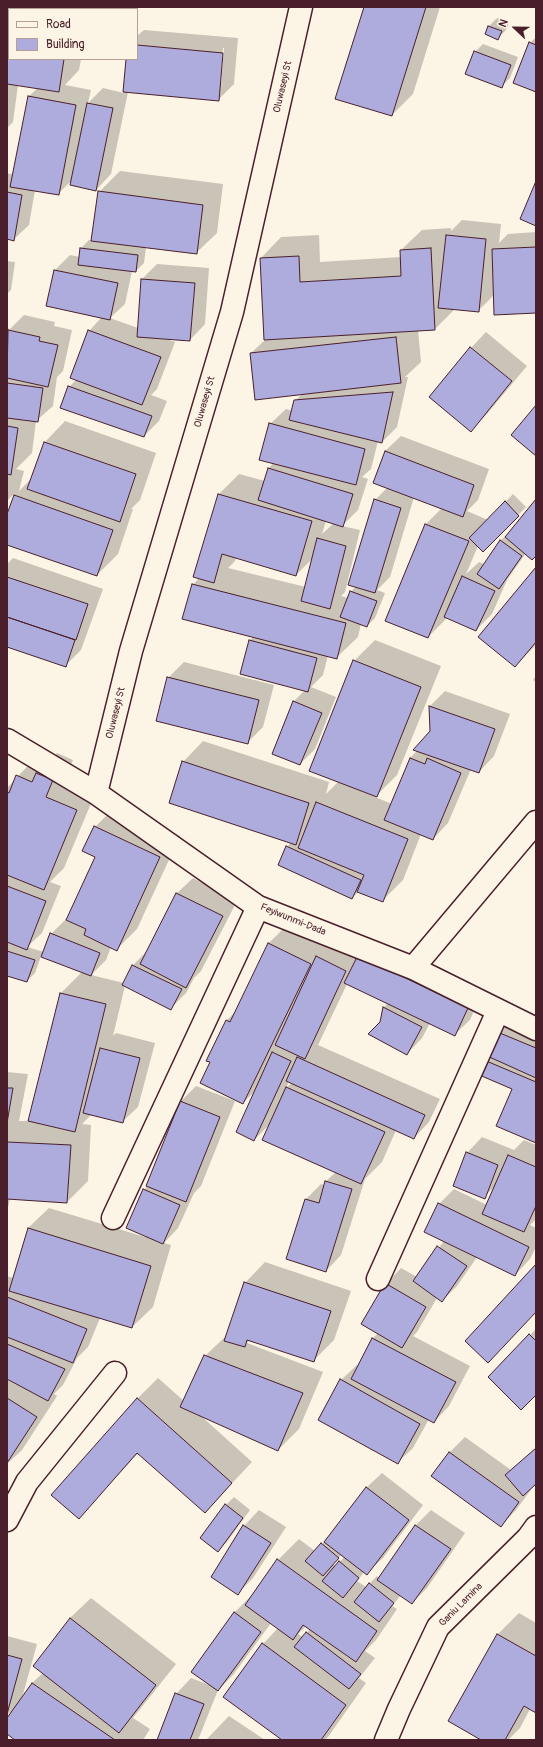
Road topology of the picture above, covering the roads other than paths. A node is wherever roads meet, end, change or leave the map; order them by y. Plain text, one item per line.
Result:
1 (301, 7) edge
2 (7, 740) edge
3 (96, 793) junction
4 (536, 822) edge
5 (258, 907) junction
6 (413, 968) junction
7 (498, 1011) junction
8 (536, 1029) edge
9 (113, 1218) dead end
10 (378, 1279) dead end
11 (115, 1373) dead end
12 (7, 1520) edge
13 (536, 1527) edge
14 (386, 1740) edge

1 - 3 street, Oluwaseyi St
2 - 3 street, Feyiwunmi-Dada
3 - 5 street, Feyiwunmi-Dada
4 - 6 street
5 - 6 street, Feyiwunmi-Dada
5 - 9 street
6 - 7 street, Feyiwunmi-Dada
7 - 8 street, Feyiwunmi-Dada
7 - 10 street
11 - 12 street
13 - 14 street, Ganiu Lamina

